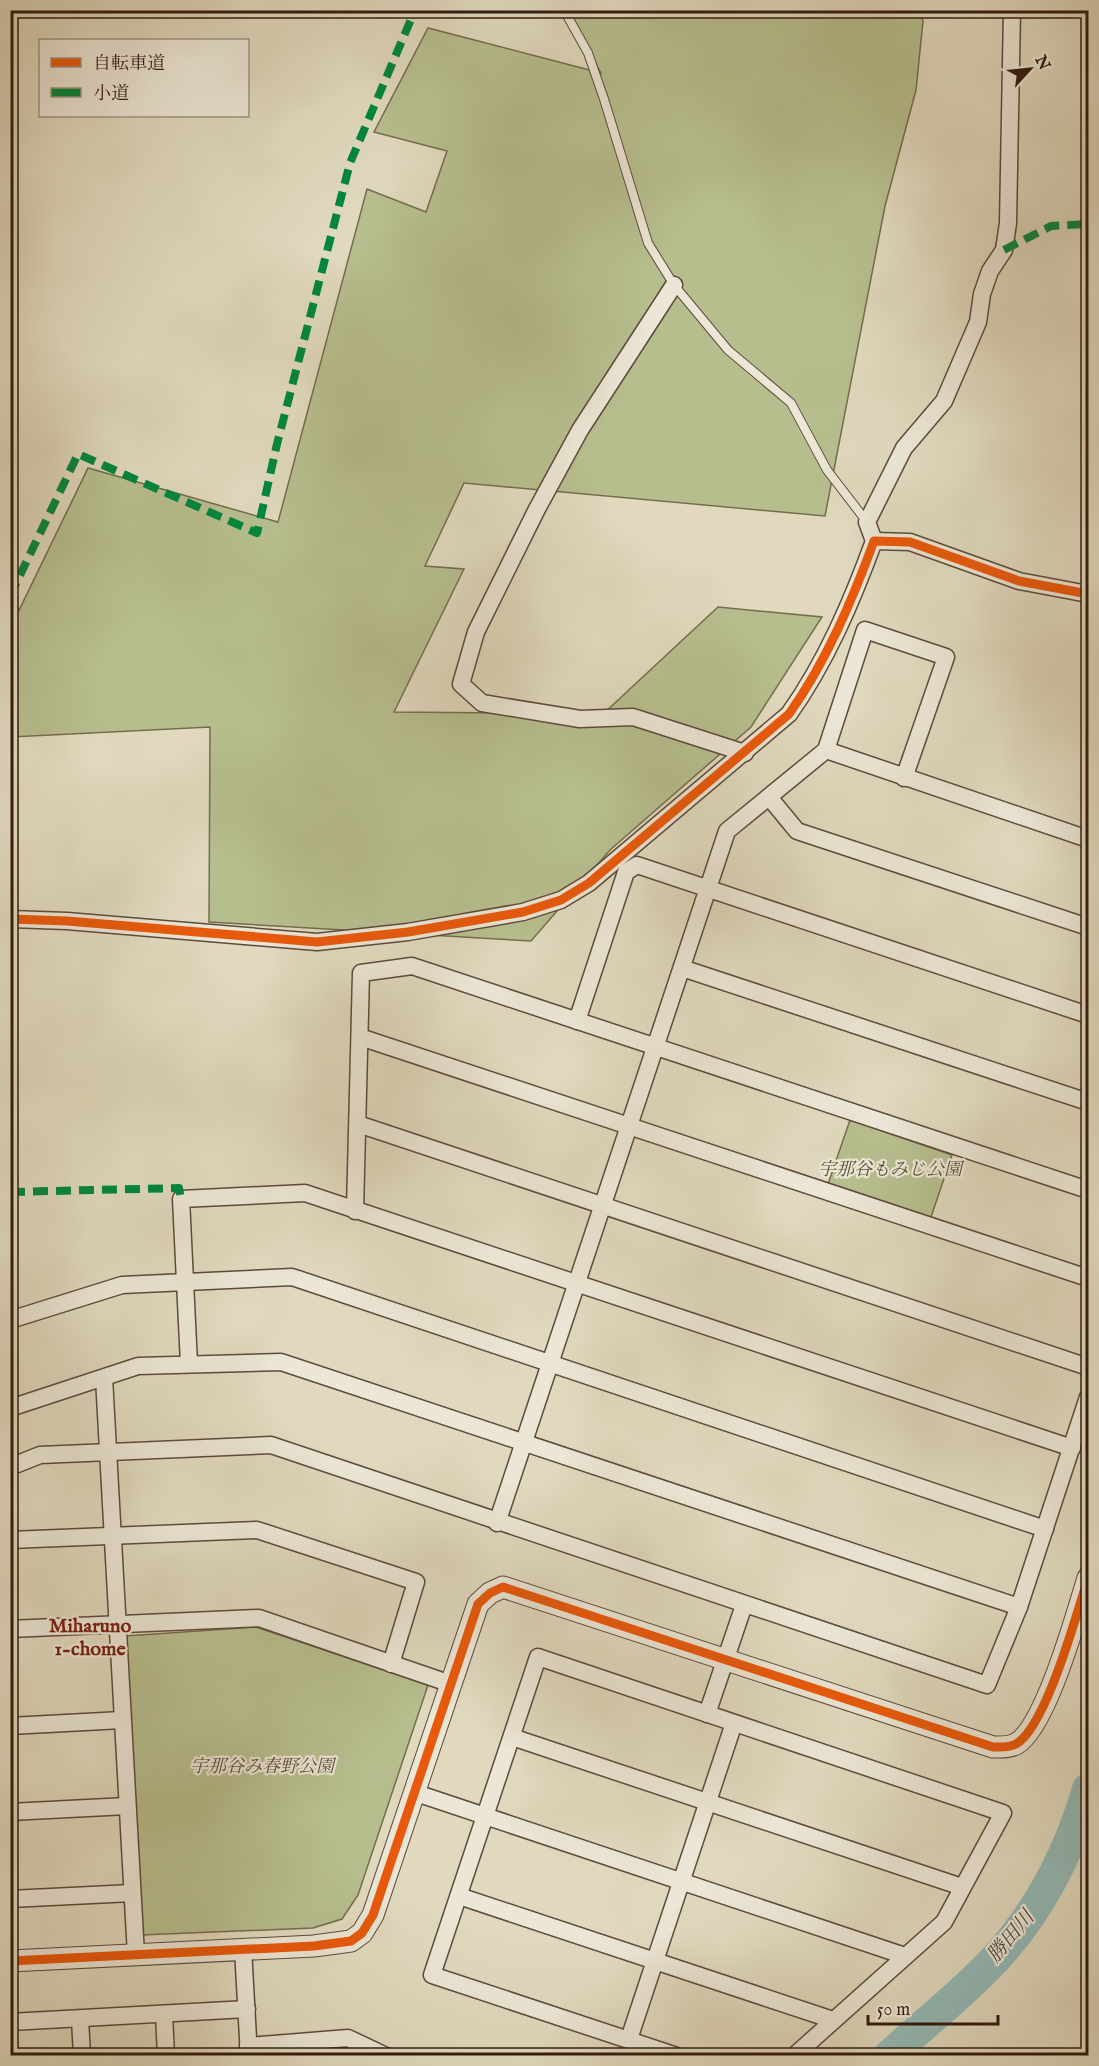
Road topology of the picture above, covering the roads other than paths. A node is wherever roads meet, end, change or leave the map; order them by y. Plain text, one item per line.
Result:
1 (564, 10) edge
2 (1012, 10) edge
3 (674, 285) junction
4 (867, 522) junction
5 (874, 541) junction
6 (1089, 594) edge
7 (826, 750) junction
8 (745, 753) junction
9 (904, 778) junction
10 (769, 797) junction
11 (1089, 839) edge
12 (708, 888) junction
13 (10, 919) edge
14 (1089, 927) edge
15 (682, 968) junction
16 (1089, 1015) edge
17 (577, 1021) junction
18 (360, 1036) junction
19 (656, 1047) junction
20 (1089, 1102) edge
21 (358, 1124) junction
22 (629, 1126) junction
23 (1089, 1190) edge
24 (604, 1206) junction
25 (355, 1211) junction
26 (1089, 1278) edge
27 (185, 1282) junction
28 (578, 1285) junction
29 (10, 1320) edge
30 (189, 1364) junction
31 (551, 1364) junction
32 (1089, 1367) edge
33 (104, 1378) junction
34 (1089, 1397) edge
35 (10, 1408) edge
36 (524, 1443) junction
37 (1072, 1448) junction
38 (109, 1452) junction
39 (10, 1467) edge
40 (497, 1523) junction
41 (1045, 1529) junction
42 (112, 1536) junction
43 (10, 1540) edge
44 (1089, 1578) edge
45 (744, 1605) junction
46 (1019, 1607) junction
47 (116, 1624) junction
48 (10, 1629) edge
49 (725, 1659) junction
50 (391, 1664) junction
51 (451, 1684) junction
52 (707, 1714) junction
53 (122, 1720) junction
54 (734, 1723) junction
55 (10, 1726) edge
56 (512, 1737) junction
57 (413, 1792) junction
58 (707, 1803) junction
59 (127, 1806) junction
60 (10, 1812) edge
61 (486, 1816) junction
62 (681, 1881) junction
63 (962, 1887) junction
64 (132, 1893) junction
65 (459, 1896) junction
66 (10, 1899) edge
67 (243, 1949) junction
68 (136, 1955) junction
69 (905, 1956) junction
70 (655, 1960) junction
71 (10, 1961) edge
72 (247, 2009) junction
73 (164, 2014) junction
74 (80, 2019) junction
75 (833, 2020) junction
76 (10, 2022) edge
77 (629, 2039) junction
78 (335, 2048) edge
79 (249, 2051) edge
80 (82, 2055) edge
81 (166, 2055) edge
82 (387, 2055) edge
83 (677, 2055) edge
84 (794, 2055) edge

1 - 3 lane
2 - 4 street
3 - 4 lane
3 - 8 street
4 - 5 street
5 - 6 street
5 - 8 street
7 - 9 street
7 - 9 street
7 - 10 street
8 - 13 street
9 - 11 street
10 - 12 street
10 - 14 street
12 - 15 street
12 - 16 street
12 - 17 street
15 - 19 street
15 - 20 street
17 - 18 street
17 - 19 street
18 - 21 street
18 - 22 street
19 - 22 street
19 - 23 street
21 - 24 street
21 - 25 street
22 - 24 street
22 - 26 street
24 - 28 street
24 - 32 street
25 - 27 street
25 - 28 street
27 - 29 street
27 - 30 street
27 - 31 street
28 - 31 street
28 - 37 street
30 - 33 street
30 - 36 street
31 - 36 street
31 - 41 street
33 - 35 street
33 - 38 street
34 - 37 street
36 - 40 street
36 - 46 street
37 - 41 street
38 - 39 street
38 - 40 street
38 - 42 street
40 - 45 street
41 - 46 street
42 - 43 street
42 - 47 street
42 - 50 street
44 - 49 street
45 - 46 street
45 - 49 street
47 - 48 street
47 - 50 street
47 - 53 street
49 - 51 street
49 - 52 street
50 - 51 street
51 - 57 street
52 - 54 street
52 - 56 street
53 - 55 street
53 - 59 street
54 - 58 street
54 - 63 street
56 - 58 street
56 - 61 street
57 - 61 street
57 - 67 street
58 - 62 street
58 - 63 street
59 - 60 street
59 - 64 street
61 - 62 street
61 - 65 street
62 - 69 street
62 - 70 street
63 - 69 street
64 - 66 street
64 - 68 street
65 - 70 street
65 - 77 street
67 - 68 street
67 - 72 street
68 - 71 street
69 - 75 street
70 - 75 street
70 - 77 street
72 - 73 street
72 - 79 street
73 - 74 street
73 - 81 street
74 - 76 street
74 - 80 street
75 - 84 street
77 - 83 street
78 - 79 street
78 - 82 street

